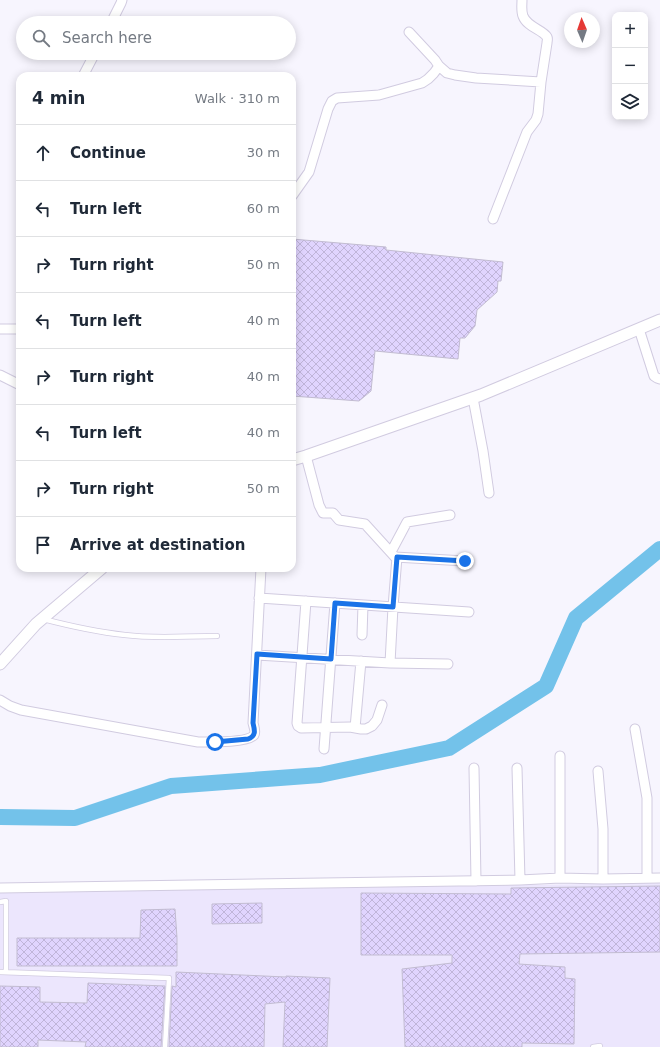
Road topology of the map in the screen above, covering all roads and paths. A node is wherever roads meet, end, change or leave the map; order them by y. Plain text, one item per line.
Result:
1 (122, 0) edge
2 (522, 0) edge
3 (114, 16) edge
4 (409, 32) dead end
5 (91, 60) edge
6 (438, 66) junction
7 (85, 72) edge
8 (541, 82) junction
9 (296, 190) edge
10 (493, 219) dead end
11 (660, 320) edge
12 (0, 329) edge
13 (16, 329) edge
14 (639, 329) junction
15 (0, 375) edge
16 (660, 379) edge
17 (16, 383) edge
18 (473, 398) junction
19 (306, 456) junction
20 (296, 459) edge
21 (489, 494) dead end
22 (450, 515) dead end
23 (394, 554) junction
24 (465, 561) dead end
25 (97, 572) edge
26 (261, 572) edge
27 (259, 598) junction
28 (306, 601) junction
29 (335, 603) junction
30 (363, 605) junction
31 (393, 607) junction
32 (469, 612) dead end
33 (43, 619) junction
34 (362, 635) dead end
35 (217, 636) dead end
36 (257, 654) junction
37 (302, 657) junction
38 (331, 659) junction
39 (361, 661) junction
40 (390, 663) junction
41 (0, 664) edge
42 (448, 664) dead end
43 (0, 700) edge
44 (382, 705) dead end
45 (326, 726) junction
46 (355, 728) junction
47 (635, 729) dead end
48 (324, 749) dead end
49 (560, 756) dead end
50 (474, 768) dead end
51 (517, 768) dead end
52 (598, 771) dead end
53 (560, 878) junction
54 (647, 878) junction
55 (660, 878) edge
56 (603, 879) junction
57 (520, 880) junction
58 (476, 881) junction
59 (0, 888) edge
60 (0, 902) edge
61 (0, 972) edge
62 (6, 972) junction
63 (600, 1046) dead end
64 (165, 1047) edge
65 (593, 1047) edge

1 - 3 street
2 - 8 street
4 - 6 street
5 - 7 street
6 - 8 street
6 - 9 street
8 - 10 street
11 - 14 street
12 - 13 street
14 - 16 street
14 - 18 street
15 - 17 street
18 - 19 street
18 - 21 street
19 - 20 street
19 - 23 street
22 - 23 street
23 - 24 street
23 - 31 street
25 - 33 street
26 - 27 street
27 - 28 street
27 - 36 street
28 - 29 street
28 - 37 street
29 - 30 street
29 - 38 street
30 - 31 street
30 - 34 street
31 - 32 street
31 - 40 street
33 - 35 lane
33 - 41 street
36 - 37 street
36 - 43 street
37 - 38 street
37 - 45 street
38 - 39 street
38 - 45 street
39 - 40 street
39 - 46 street
40 - 42 street
44 - 46 street
45 - 46 street
45 - 48 street
47 - 54 street
49 - 53 street
50 - 58 street
51 - 57 street
52 - 56 street
53 - 56 street
53 - 57 street
54 - 55 street
54 - 56 street
57 - 58 street
58 - 59 street
60 - 62 lane
61 - 62 lane
62 - 64 lane
63 - 65 lane

